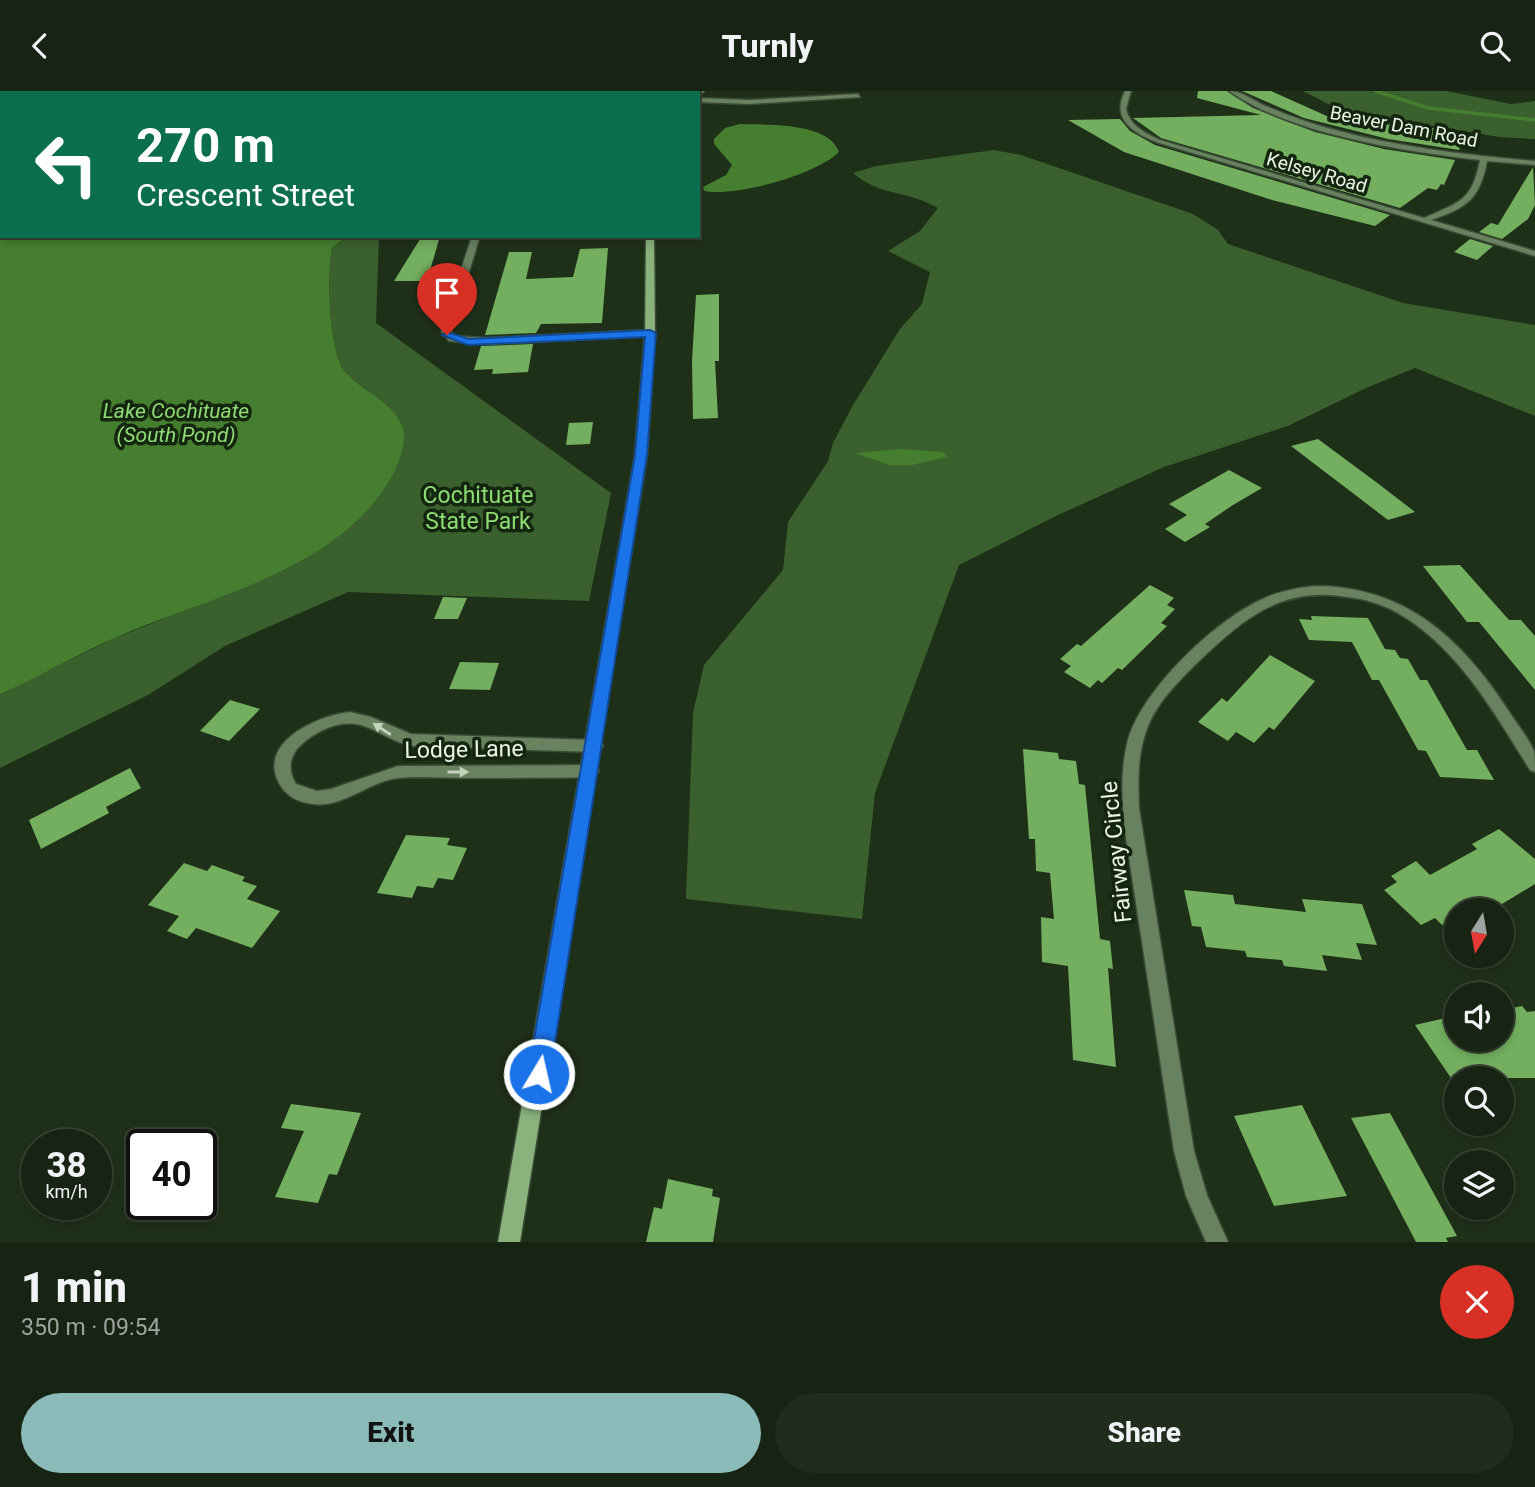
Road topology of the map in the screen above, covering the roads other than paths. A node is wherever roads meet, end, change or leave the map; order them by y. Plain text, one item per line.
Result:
1 (1128, 91) edge
2 (1232, 91) edge
3 (858, 96) dead end
4 (700, 100) edge
5 (1483, 158) junction
6 (1535, 163) edge
7 (1427, 219) junction
8 (475, 238) edge
9 (650, 238) edge
10 (1535, 254) edge
11 (650, 333) junction
12 (594, 746) junction
13 (1535, 766) edge
14 (591, 771) junction
15 (509, 1242) edge
16 (1217, 1242) edge

1 - 7 street, Kelsey Road
2 - 5 street, Beaver Dam Road
3 - 4 street
5 - 6 street, Beaver Dam Road
5 - 7 street
7 - 10 street, Kelsey Road
8 - 11 street
9 - 11 street
11 - 12 street
12 - 14 street
12 -> 14 street, Lodge Lane
13 - 16 street, Fairway Circle
14 - 15 street

